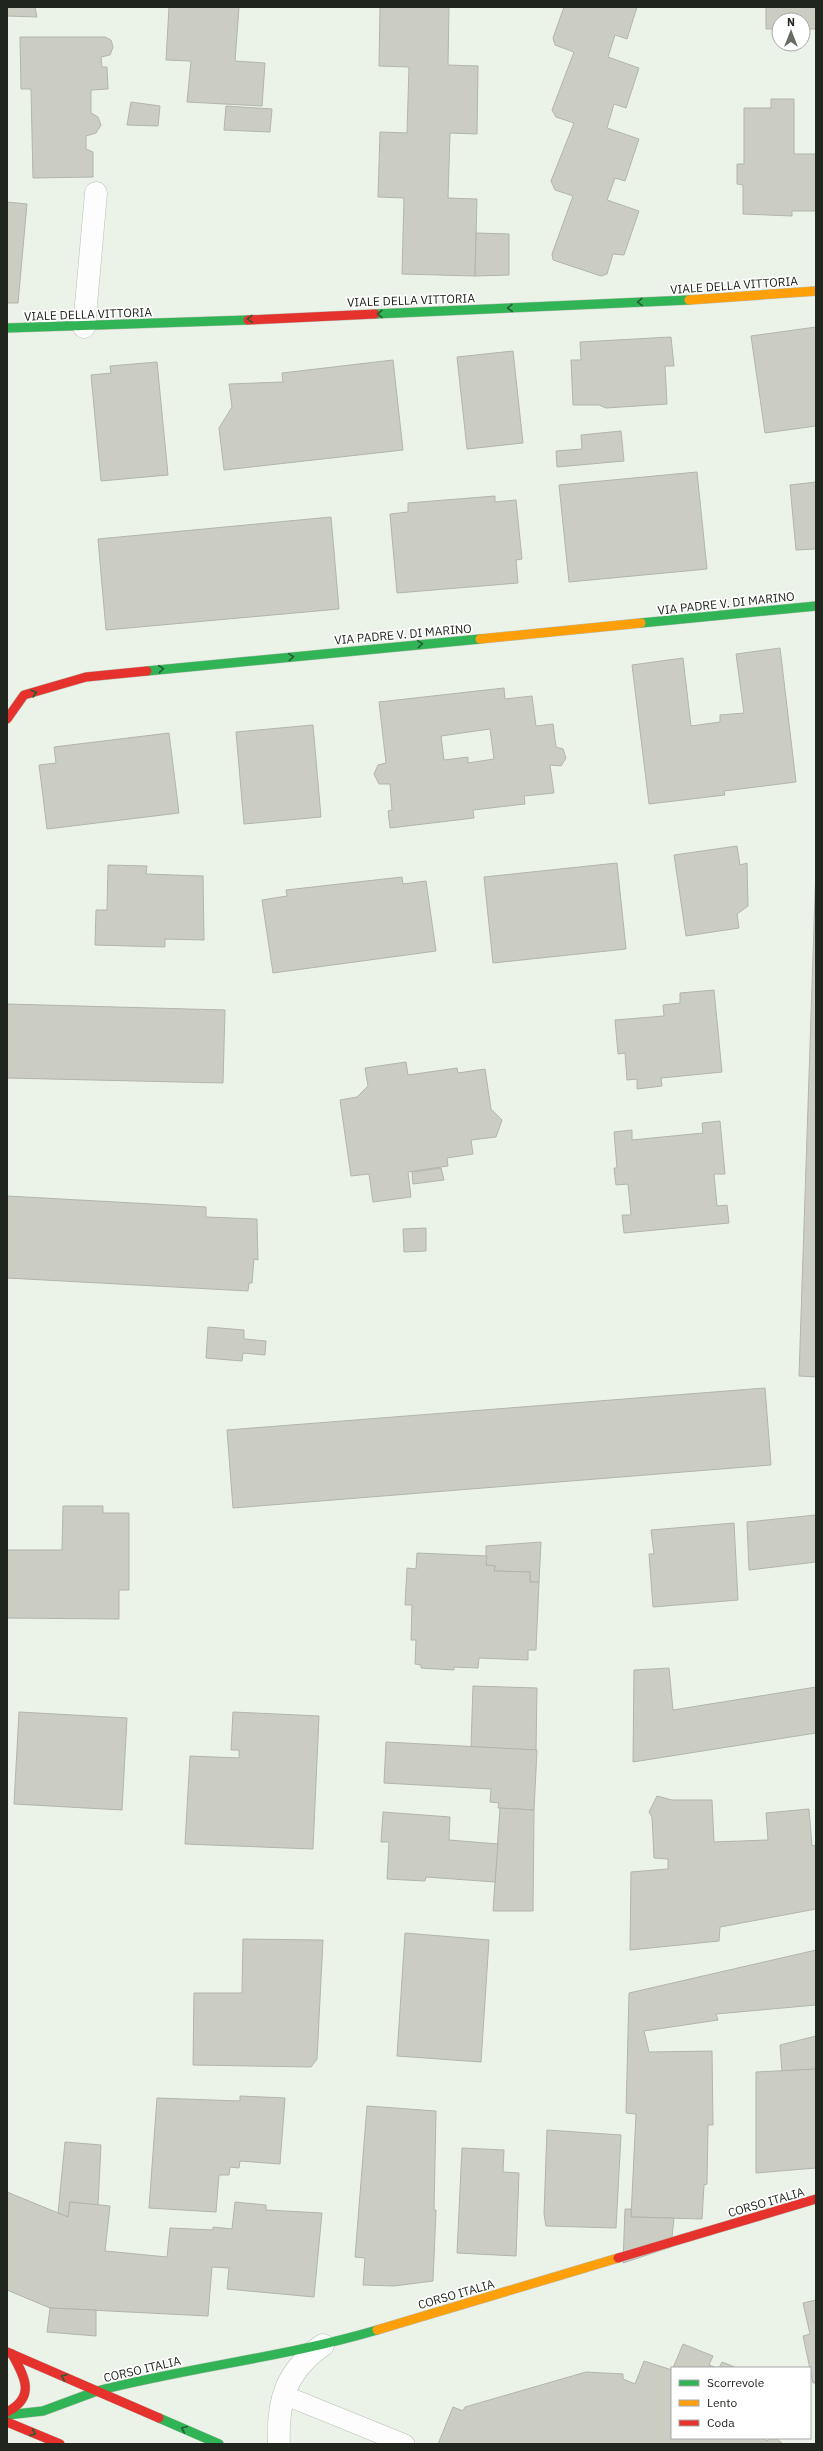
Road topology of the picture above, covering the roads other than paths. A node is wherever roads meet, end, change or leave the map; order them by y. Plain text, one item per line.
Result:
1 (96, 193) dead end
2 (816, 291) edge
3 (84, 327) junction
4 (7, 328) edge
5 (816, 606) edge
6 (7, 719) edge
7 (816, 2199) edge
8 (323, 2345) junction
9 (9, 2353) edge
10 (97, 2391) junction
11 (284, 2395) junction
12 (7, 2412) edge
13 (7, 2415) edge
14 (7, 2422) edge
15 (60, 2444) edge
16 (219, 2444) edge
17 (279, 2444) edge
18 (404, 2444) edge

1 - 3 street
2 -> 3 street, VIALE DELLA VITTORIA
3 - 4 street, VIALE DELLA VITTORIA
6 -> 5 street, VIA PADRE V. DI MARINO
7 - 8 street, CORSO ITALIA
8 - 10 street, CORSO ITALIA
8 - 11 street
10 -> 9 street
9 - 12 street
10 - 13 street, CORSO ITALIA
16 -> 10 street
11 - 17 street
11 - 18 lane
14 -> 15 street

